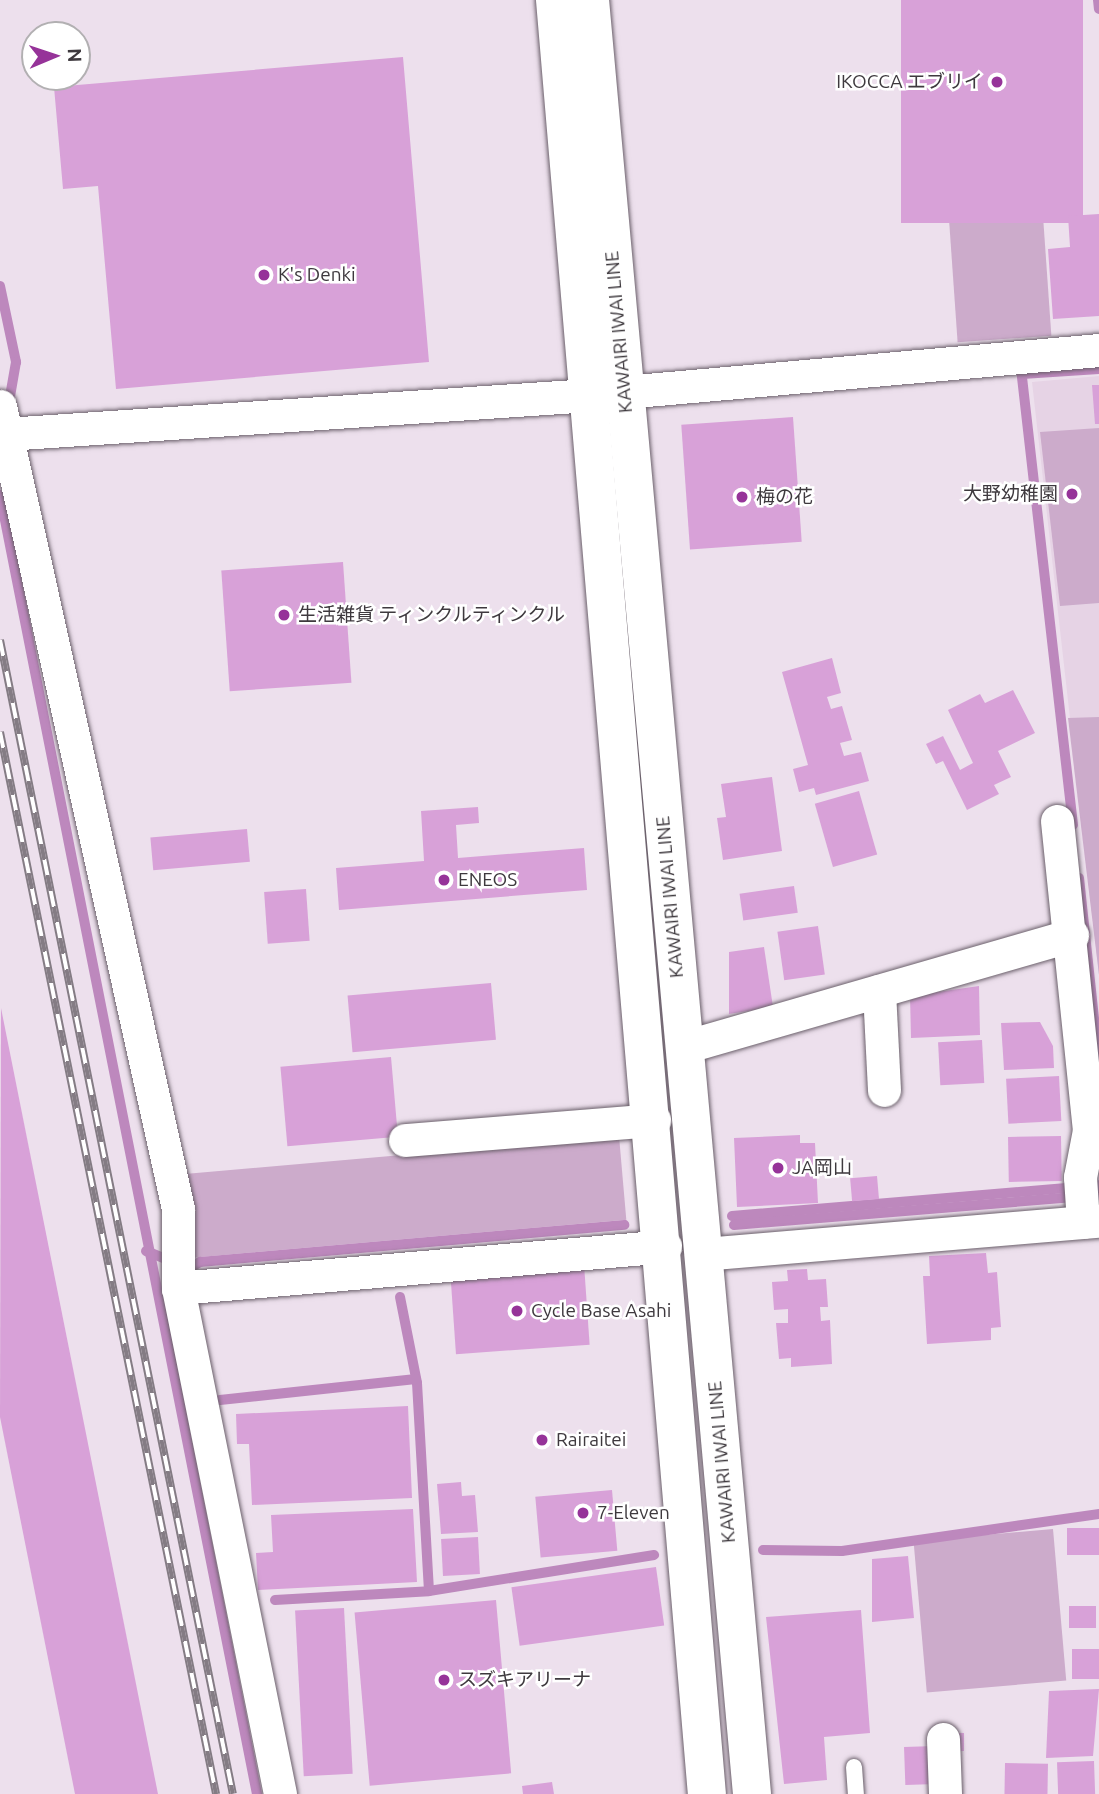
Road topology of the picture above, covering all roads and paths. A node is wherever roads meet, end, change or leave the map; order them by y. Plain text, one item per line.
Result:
1 (555, 0) edge
2 (590, 0) edge
3 (1099, 350) edge
4 (607, 393) junction
5 (3, 420) edge
6 (1057, 821) dead end
7 (1072, 934) junction
8 (879, 991) junction
9 (684, 1047) junction
10 (884, 1090) dead end
11 (654, 1120) junction
12 (405, 1140) dead end
13 (1086, 1207) edge
14 (665, 1246) junction
15 (703, 1254) junction
16 (178, 1273) junction
17 (943, 1739) dead end
18 (854, 1767) dead end
19 (280, 1794) edge
20 (707, 1794) edge
21 (752, 1794) edge
22 (856, 1794) edge
23 (945, 1794) edge

1 - 4 main road, KAWAIRI IWAI LINE
2 - 4 main road, KAWAIRI IWAI LINE
3 - 4 street
4 - 5 street
4 - 9 main road, KAWAIRI IWAI LINE
4 - 11 main road, KAWAIRI IWAI LINE
5 - 16 street
6 - 7 street
7 - 8 street
7 - 13 street
8 - 9 street
8 - 10 street
9 - 15 main road, KAWAIRI IWAI LINE
11 - 12 street
11 - 14 main road, KAWAIRI IWAI LINE
13 - 15 street
14 - 16 street
14 - 20 main road, KAWAIRI IWAI LINE
15 - 21 main road, KAWAIRI IWAI LINE
16 - 19 street
17 - 23 street
18 - 22 lane

